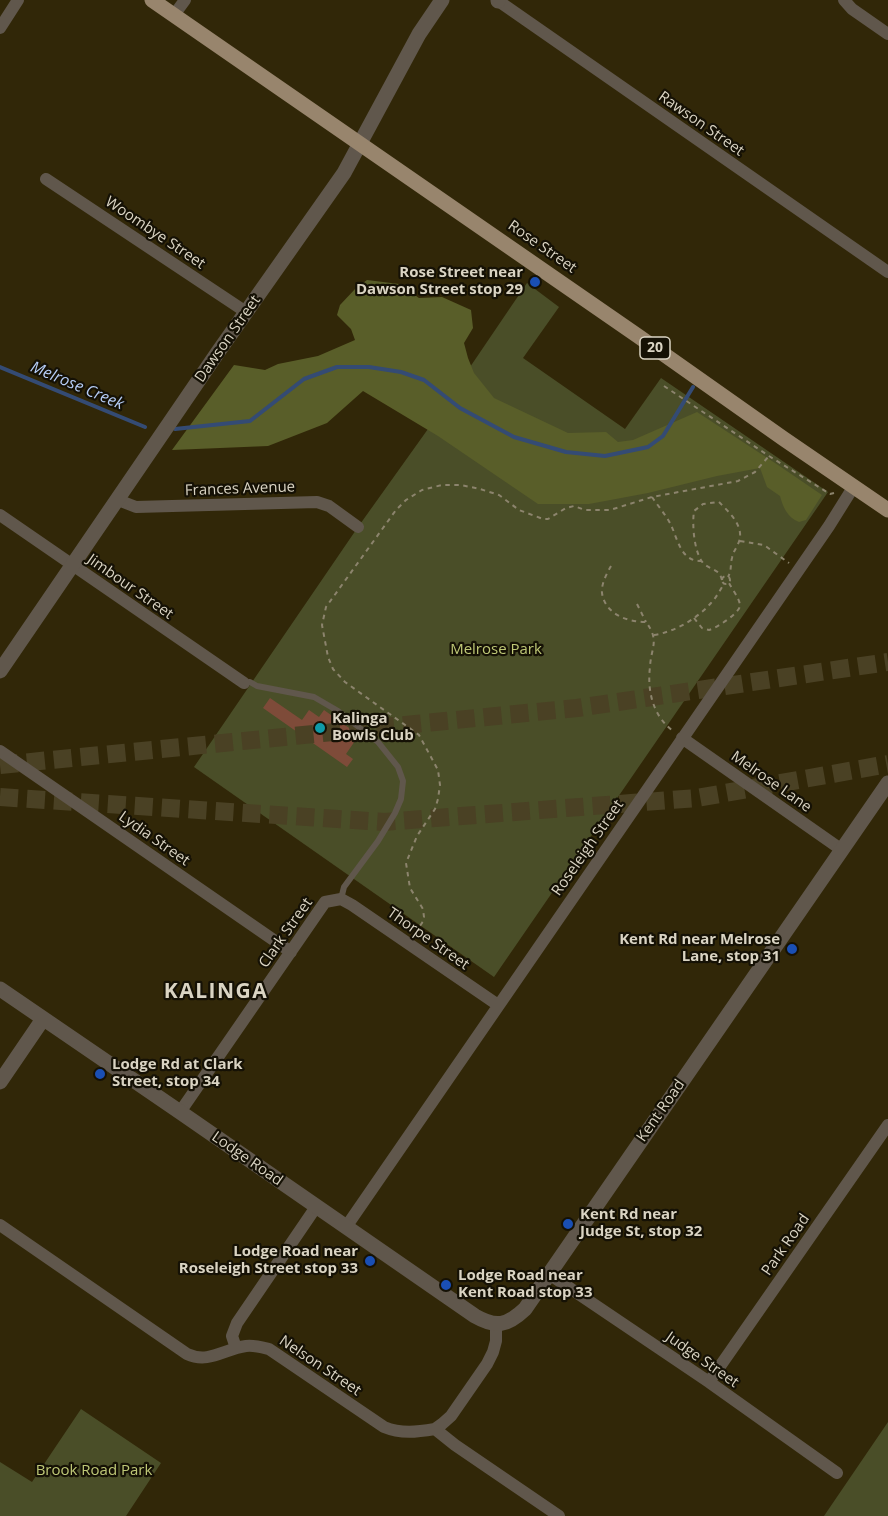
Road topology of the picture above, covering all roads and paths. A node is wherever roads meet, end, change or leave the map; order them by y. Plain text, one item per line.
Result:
1 (18, 0) edge
2 (185, 0) edge
3 (442, 0) edge
4 (498, 0) edge
5 (844, 0) edge
6 (159, 2) edge
7 (174, 15) junction
8 (0, 27) edge
9 (888, 34) edge
10 (361, 144) junction
11 (46, 178) dead end
12 (888, 272) edge
13 (246, 312) junction
14 (664, 386) dead end
15 (769, 456) junction
16 (854, 486) junction
17 (652, 497) junction
18 (118, 500) junction
19 (888, 510) edge
20 (0, 516) edge
21 (358, 527) dead end
22 (740, 541) junction
23 (702, 561) junction
24 (73, 565) junction
25 (611, 566) dead end
26 (799, 569) junction
27 (728, 577) junction
28 (722, 580) junction
29 (729, 583) junction
30 (724, 584) junction
31 (637, 604) dead end
32 (693, 618) junction
33 (646, 622) junction
34 (654, 635) junction
35 (0, 671) edge
36 (244, 683) joint
37 (682, 738) junction
38 (0, 752) edge
39 (888, 783) edge
40 (842, 850) junction
41 (341, 900) junction
42 (408, 943) junction
43 (291, 951) junction
44 (0, 989) edge
45 (498, 1005) junction
46 (43, 1019) junction
47 (0, 1082) edge
48 (180, 1112) junction
49 (888, 1125) edge
50 (316, 1207) junction
51 (0, 1225) edge
52 (346, 1227) junction
53 (549, 1274) junction
54 (496, 1324) junction
55 (236, 1348) junction
56 (709, 1382) junction
57 (435, 1429) junction
58 (837, 1473) dead end
59 (559, 1516) edge

1 - 8 street
2 - 7 street
3 - 10 street, Dawson Street
4 - 12 street, Rawson Street
5 - 9 street
6 - 7 main road, 20
7 - 10 main road, Rose Street / 20
10 - 13 street, Dawson Street
10 - 16 main road, Rose Street / 20
11 - 13 street, Woombye Street
13 - 18 street, Dawson Street
14 - 15 path
15 - 16 path
15 - 17 path
16 - 19 main road, Rose Street / 20
16 - 26 street, Roseleigh Street
17 - 23 path
17 - 42 path
18 - 21 street, Frances Avenue
18 - 24 street, Dawson Street
20 - 24 street, Jimbour Street
22 - 23 path
22 - 26 path
22 - 27 path
23 - 28 path
24 - 35 street, Dawson Street
24 - 36 street, Jimbour Street
25 - 33 path
26 - 37 street, Roseleigh Street
27 - 28 path
27 - 29 path
28 - 30 path
29 - 30 path
29 - 32 path
30 - 32 path
31 - 33 path
32 - 34 path
33 - 34 path
34 - 37 path
36 - 41 lane
37 - 40 street, Melrose Lane
37 - 45 street, Roseleigh Street
38 - 43 street, Lydia Street
39 - 40 street, Kent Road
40 - 53 street, Kent Road
41 - 42 street, Thorpe Street
41 - 43 street, Clark Street
42 - 45 street, Thorpe Street
43 - 48 street, Clark Street
44 - 46 street, Lodge Road
45 - 52 street, Roseleigh Street
46 - 47 street
46 - 48 street, Lodge Road
48 - 50 street, Lodge Road
49 - 56 street, Park Road
50 - 52 street, Lodge Road
50 - 55 street
51 - 55 street, Nelson Street
52 - 54 street, Lodge Road
53 - 54 street, Kent Road
53 - 56 street, Judge Street
54 - 57 street
55 - 57 street, Nelson Street
56 - 58 street, Judge Street
57 - 59 street

